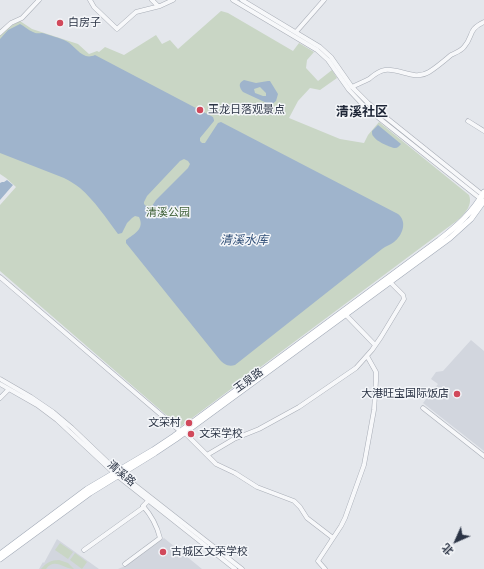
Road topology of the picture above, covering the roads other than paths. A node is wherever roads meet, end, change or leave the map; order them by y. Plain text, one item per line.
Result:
1 (39, 0) edge
2 (90, 0) edge
3 (152, 0) edge
4 (172, 0) edge
5 (233, 0) edge
6 (242, 0) edge
7 (324, 0) edge
8 (158, 6) junction
9 (484, 22) edge
10 (296, 32) junction
11 (0, 33) edge
12 (352, 87) junction
13 (468, 122) dead end
14 (484, 131) edge
15 (483, 197) edge
16 (479, 208) junction
17 (484, 212) edge
18 (0, 276) edge
19 (390, 282) junction
20 (346, 315) junction
21 (375, 345) junction
22 (367, 356) junction
23 (0, 379) edge
24 (0, 384) edge
25 (9, 389) junction
26 (0, 398) edge
27 (423, 408) dead end
28 (183, 432) junction
29 (207, 455) junction
30 (484, 456) edge
31 (116, 473) junction
32 (148, 501) junction
33 (144, 507) junction
34 (333, 538) junction
35 (84, 550) dead end
36 (0, 554) edge
37 (0, 559) edge
38 (125, 564) dead end
39 (235, 569) edge
40 (242, 569) edge
41 (325, 569) edge

1 - 11 street
2 - 8 street
3 - 8 street
4 - 8 street
5 - 15 street
6 - 10 street
7 - 10 street
9 - 12 street
10 - 12 street
12 - 15 street
13 - 14 street
15 - 16 main road, 玉泉路
15 - 28 main road, 玉泉路
16 - 17 street
16 - 19 main road, 玉泉路
18 - 28 street
19 - 20 main road, 玉泉路
19 - 21 street
20 - 21 street
20 - 28 main road, 玉泉路
21 - 22 street
22 - 29 street
22 - 34 street
23 - 31 street, 清溪路
24 - 25 street, 清溪路
25 - 26 street
25 - 31 street, 清溪路
27 - 30 street
28 - 29 street
28 - 31 main road, 玉泉路
29 - 34 street
31 - 32 street, 清溪路
31 - 36 main road, 玉泉路
31 - 37 main road, 玉泉路
31 - 40 street, 清溪路
32 - 33 street
32 - 39 street, 清溪路
33 - 35 street
33 - 38 street
34 - 41 street

